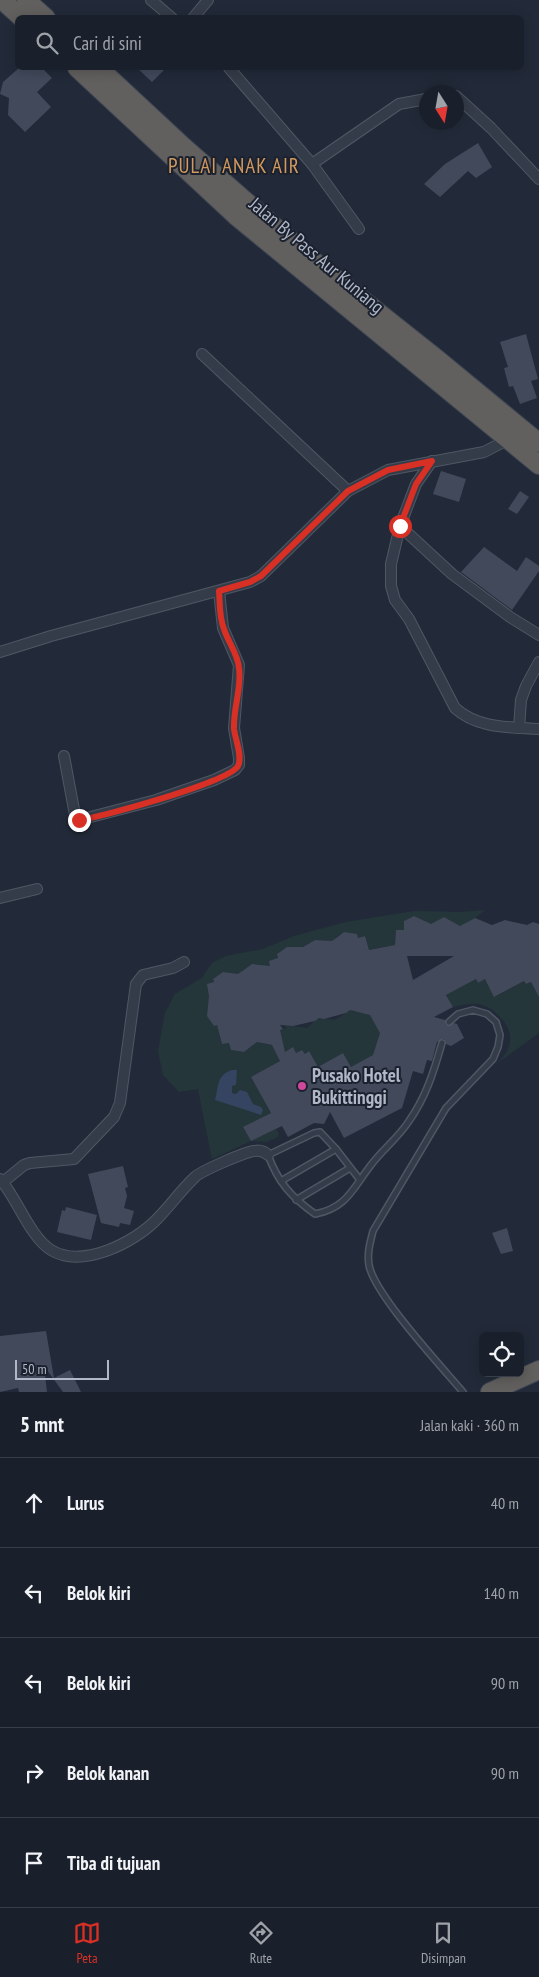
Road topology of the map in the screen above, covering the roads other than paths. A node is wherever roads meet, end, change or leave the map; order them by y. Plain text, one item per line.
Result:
1 (2, 0) edge
2 (26, 0) edge
3 (151, 0) edge
4 (208, 0) edge
5 (19, 15) edge
6 (43, 15) edge
7 (168, 15) edge
8 (195, 15) edge
9 (79, 70) edge
10 (101, 70) edge
11 (231, 70) edge
12 (419, 100) edge
13 (464, 103) edge
14 (312, 164) junction
15 (539, 179) edge
16 (359, 229) dead end
17 (350, 299) junction
18 (384, 316) junction
19 (372, 329) junction
20 (202, 354) dead end
21 (507, 440) junction
22 (538, 440) edge
23 (432, 461) junction
24 (539, 465) edge
25 (348, 491) junction
26 (400, 526) junction
27 (219, 591) junction
28 (539, 635) edge
29 (0, 652) edge
30 (539, 662) edge
31 (519, 728) junction
32 (539, 729) edge
33 (64, 756) dead end
34 (37, 889) dead end
35 (0, 898) edge
36 (184, 962) dead end
37 (449, 1022) dead end
38 (442, 1043) dead end
39 (336, 1149) junction
40 (268, 1155) junction
41 (350, 1168) junction
42 (360, 1180) junction
43 (2, 1181) edge
44 (281, 1181) junction
45 (296, 1200) junction
46 (539, 1370) edge
47 (462, 1392) edge
48 (490, 1392) edge

1 - 5 highway
2 - 6 highway
3 - 7 street
4 - 8 street
9 - 17 highway, Jalan By Pass Aur Kuniang
10 - 17 highway, Jalan By Pass Aur Kuniang
11 - 14 street
12 - 14 street
13 - 15 street
14 - 16 street
17 - 18 highway, Jalan By Pass Aur Kuniang
17 - 19 highway, Jalan By Pass Aur Kuniang
18 - 19 highway
18 - 22 highway, Jalan By Pass Aur Kuniang
19 - 21 highway, Jalan By Pass Aur Kuniang
20 - 25 street
21 - 23 street
21 - 24 highway, Jalan By Pass Aur Kuniang
23 - 25 street
23 - 26 street
25 - 27 street
26 - 28 street
26 - 31 street
27 - 29 street
27 - 33 street
30 - 31 street
31 - 32 street
34 - 35 street
36 - 43 street
37 - 47 lane
38 - 42 lane
39 - 40 lane
39 - 41 lane
39 - 44 lane
40 - 43 street
40 - 44 lane
41 - 42 lane
41 - 45 lane
42 - 45 lane
44 - 45 lane
46 - 48 highway

